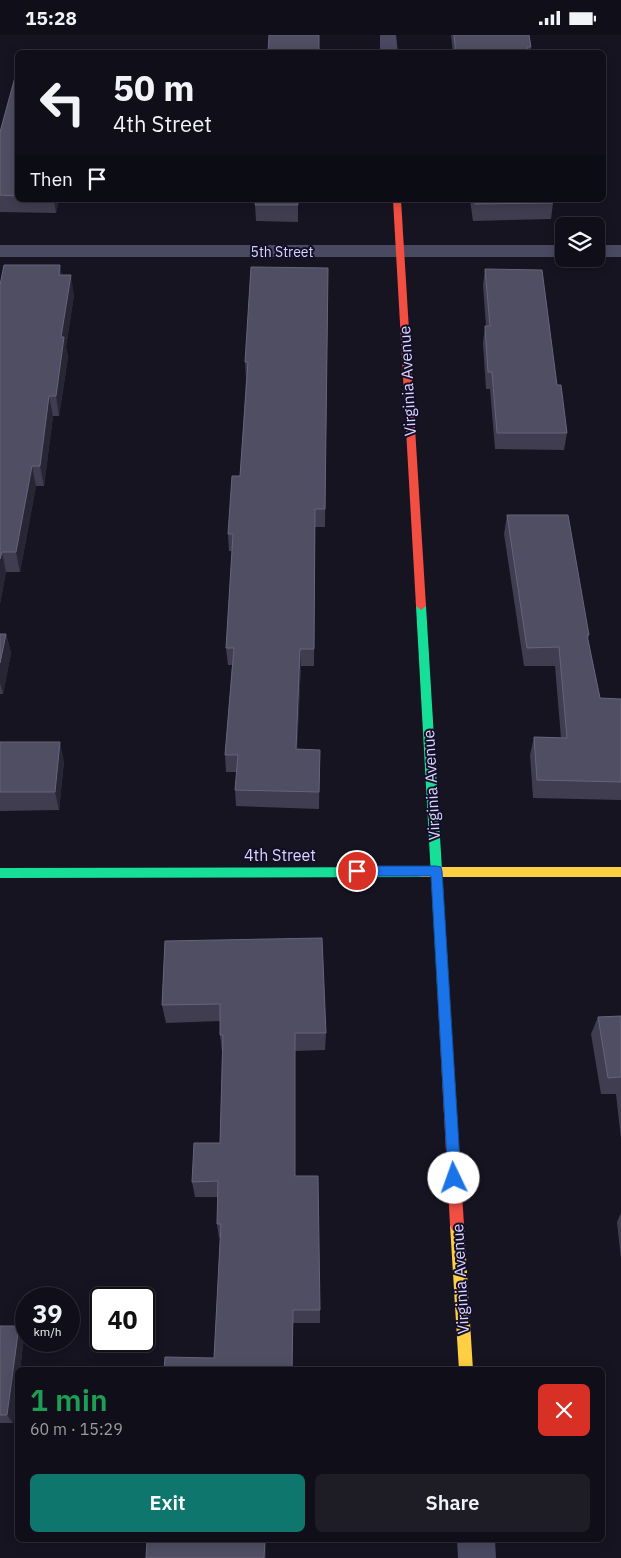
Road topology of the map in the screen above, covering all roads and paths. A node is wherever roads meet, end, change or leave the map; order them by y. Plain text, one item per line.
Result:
1 (388, 35) edge
2 (389, 50) edge
3 (397, 202) edge
4 (0, 251) edge
5 (555, 251) edge
6 (605, 251) edge
7 (621, 251) edge
8 (400, 252) junction
9 (436, 871) junction
10 (621, 872) edge
11 (0, 873) edge
12 (466, 1367) edge
13 (476, 1542) edge
14 (477, 1558) edge

1 - 2 street
3 - 8 street, Virginia Avenue
4 - 8 street, 5th Street
5 - 8 street, 5th Street
6 - 7 street
8 - 9 street, Virginia Avenue
9 - 10 street, 4th Street
9 - 11 street, 4th Street
9 - 12 street, Virginia Avenue
13 - 14 street

